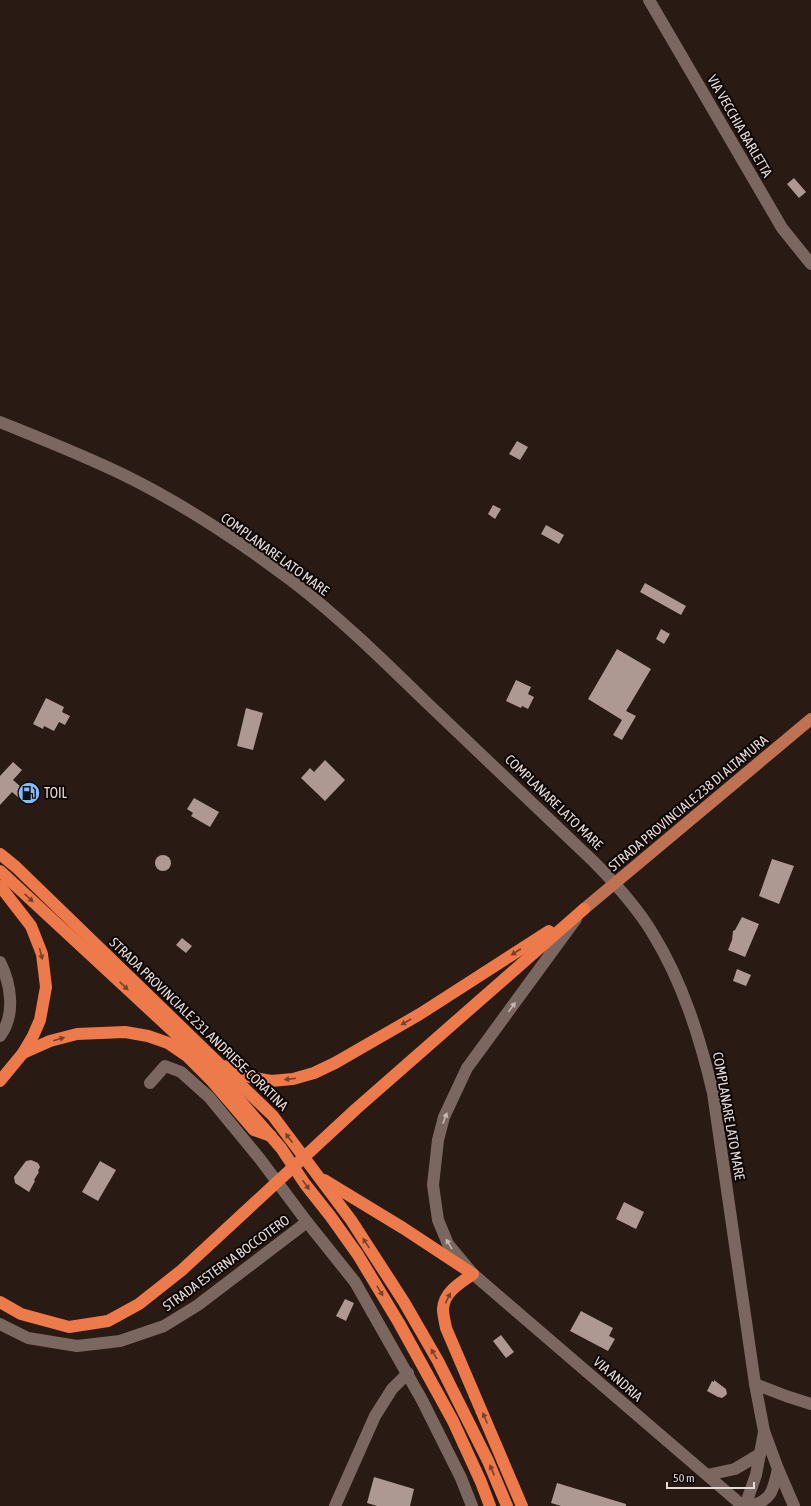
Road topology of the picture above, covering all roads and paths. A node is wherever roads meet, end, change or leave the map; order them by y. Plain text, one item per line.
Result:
1 (649, 0) edge
2 (811, 264) edge
3 (0, 422) edge
4 (811, 719) edge
5 (0, 854) edge
6 (0, 872) edge
7 (0, 886) edge
8 (584, 909) junction
9 (0, 962) edge
10 (179, 1025) junction
11 (0, 1036) edge
12 (23, 1053) junction
13 (0, 1081) edge
14 (150, 1083) dead end
15 (272, 1136) junction
16 (319, 1177) junction
17 (307, 1222) junction
18 (473, 1274) junction
19 (0, 1302) edge
20 (0, 1324) edge
21 (408, 1373) junction
22 (755, 1384) junction
23 (811, 1404) edge
24 (764, 1431) junction
25 (760, 1454) junction
26 (778, 1469) junction
27 (707, 1475) junction
28 (335, 1506) edge
29 (472, 1506) edge
30 (490, 1506) edge
31 (507, 1506) edge
32 (522, 1506) edge
33 (744, 1506) edge
34 (750, 1506) edge
35 (794, 1506) edge

1 - 2 street, VIA VECCHIA BARLETTA
3 - 22 street, COMPLANARE LATO MARE
4 - 8 main road, STRADA PROVINCIALE 238 DI ALTAMURA
5 - 10 highway, STRADA PROVINCIALE 231 ANDRIESE-CORATINA
6 -> 15 highway, STRADA PROVINCIALE 231 ANDRIESE-CORATINA
7 -> 12 highway
8 -> 10 highway
18 -> 8 street, VIA ANDRIA
8 - 19 highway
9 - 11 street
16 -> 10 highway, STRADA PROVINCIALE 231 ANDRIESE-CORATINA
12 - 13 highway
12 -> 15 highway
14 - 17 street
15 -> 30 highway, STRADA PROVINCIALE 231 ANDRIESE-CORATINA
16 - 18 highway
31 -> 16 highway, STRADA PROVINCIALE 231 ANDRIESE-CORATINA
17 - 20 street, STRADA ESTERNA BOCCOTERO
17 - 21 street
18 - 27 street, VIA ANDRIA
32 -> 18 highway
21 - 28 street
21 - 29 street
22 - 23 street
22 - 24 street, COMPLANARE LATO MARE
24 - 25 street
24 - 26 street
25 - 27 street
25 - 33 street
26 - 34 street
26 - 35 street
27 - 33 street, VIA ANDRIA

